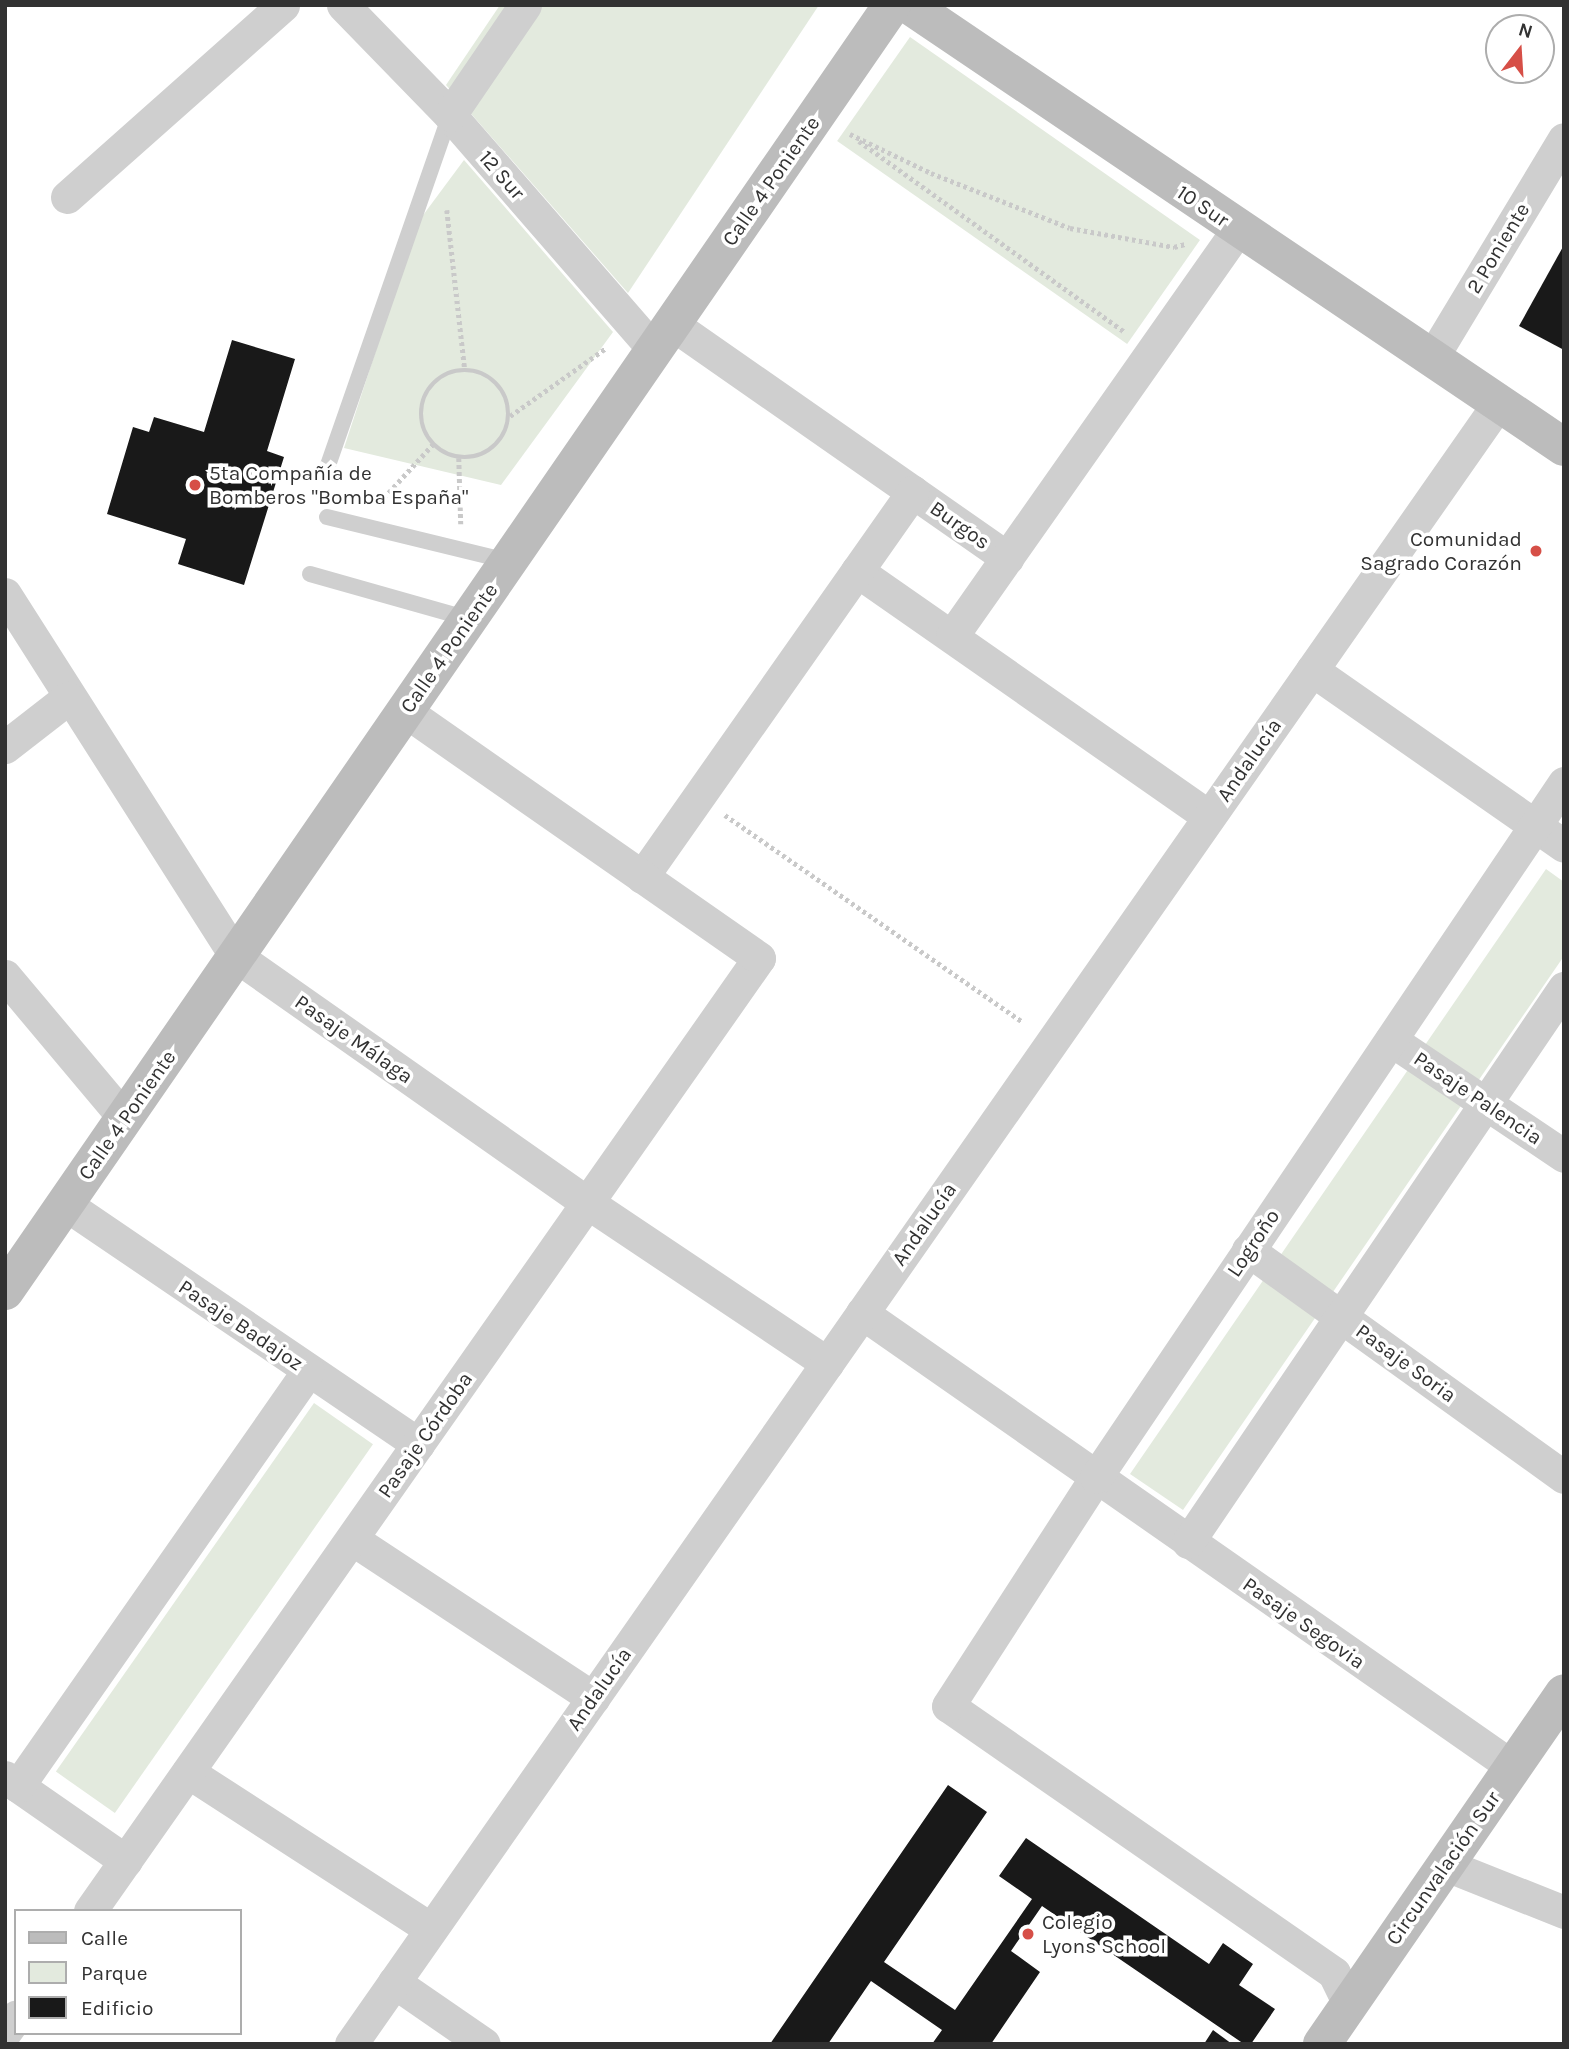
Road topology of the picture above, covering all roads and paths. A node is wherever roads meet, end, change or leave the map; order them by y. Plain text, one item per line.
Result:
1 (283, 5) edge
2 (343, 5) edge
3 (525, 5) edge
4 (892, 5) edge
5 (909, 5) edge
6 (445, 130) junction
7 (1564, 139) edge
8 (67, 197) dead end
9 (1238, 229) junction
10 (654, 334) junction
11 (1152, 352) junction
12 (1433, 356) junction
13 (465, 370) junction
14 (1498, 404) junction
15 (510, 416) junction
16 (433, 444) junction
17 (1564, 447) edge
18 (460, 458) junction
19 (326, 471) dead end
20 (913, 492) junction
21 (327, 517) dead end
22 (360, 523) junction
23 (462, 547) junction
24 (1007, 558) junction
25 (509, 561) junction
26 (857, 571) junction
27 (310, 574) dead end
28 (5, 594) edge
29 (469, 619) junction
30 (951, 636) junction
31 (1312, 670) junction
32 (68, 698) junction
33 (405, 711) junction
34 (5, 747) edge
35 (1564, 783) edge
36 (699, 797) junction
37 (1209, 817) junction
38 (1534, 825) junction
39 (1564, 846) edge
40 (642, 877) junction
41 (236, 957) junction
42 (5, 976) edge
43 (1564, 988) edge
44 (1391, 1040) junction
45 (1052, 1042) junction
46 (1486, 1102) junction
47 (124, 1118) junction
48 (1564, 1156) edge
49 (588, 1203) junction
50 (65, 1204) junction
51 (1248, 1250) junction
52 (5, 1290) edge
53 (862, 1313) junction
54 (1341, 1316) junction
55 (827, 1363) junction
56 (308, 1371) junction
57 (418, 1444) junction
58 (1096, 1477) junction
59 (1564, 1477) edge
60 (352, 1539) junction
61 (1188, 1542) junction
62 (1564, 1693) edge
63 (593, 1698) junction
64 (1513, 1768) junction
65 (188, 1772) junction
66 (12, 1782) edge
67 (125, 1861) junction
68 (1446, 1865) junction
69 (91, 1909) edge
70 (1564, 1912) edge
71 (431, 1929) junction
72 (394, 1982) junction
73 (1349, 2004) junction
74 (351, 2044) edge
75 (484, 2044) edge
76 (1322, 2044) edge

1 - 8 street
2 - 6 street, 12 Sur
3 - 6 street
4 - 10 street, Calle 4 Poniente
5 - 9 street, 10 Sur
6 - 10 street, 12 Sur
6 - 13 path
6 - 19 lane
7 - 12 street, 2 Poniente
9 - 11 street
9 - 11 path
9 - 12 street, 10 Sur
10 - 15 path
10 - 20 street, 12 Sur
10 - 25 street, Calle 4 Poniente
11 - 24 street
12 - 14 street, 10 Sur
13 - 15 path
13 - 16 path
14 - 17 street, 10 Sur
14 - 31 street, Andalucía
15 - 18 path
16 - 18 path
16 - 22 path
18 - 23 path
20 - 24 street, Burgos
20 - 26 street
21 - 22 lane
22 - 23 lane
23 - 25 lane
24 - 30 street
25 - 29 street, Calle 4 Poniente
26 - 30 street
26 - 36 street
27 - 29 lane
28 - 32 street, Pasaje Málaga
29 - 33 street, Calle 4 Poniente
30 - 37 street
31 - 37 street, Andalucía
31 - 38 street
32 - 34 street
32 - 41 street, Pasaje Málaga
33 - 40 street
33 - 41 street, Calle 4 Poniente
35 - 38 street, Logroño
36 - 40 street
36 - 45 path
37 - 45 street, Andalucía
38 - 39 street
38 - 44 street, Logroño
40 - 49 street, Pasaje Córdoba
41 - 47 street, Calle 4 Poniente
41 - 49 street, Pasaje Málaga
42 - 47 street
43 - 46 street
44 - 46 street, Pasaje Palencia
44 - 51 street, Logroño
45 - 53 street, Andalucía
46 - 48 street, Pasaje Palencia
46 - 54 street
47 - 50 street, Calle 4 Poniente
49 - 55 street, Pasaje Málaga
49 - 57 street, Pasaje Córdoba
50 - 52 street, Calle 4 Poniente
50 - 56 street, Pasaje Badajoz
51 - 54 street, Pasaje Soria
51 - 58 street, Logroño
53 - 55 street, Andalucía
53 - 58 street, Pasaje Segovia
54 - 59 street, Pasaje Soria
54 - 61 street
55 - 63 street, Andalucía
56 - 57 street, Pasaje Badajoz
56 - 66 street
57 - 60 street, Pasaje Córdoba
58 - 61 street, Pasaje Segovia
58 - 73 street, Logroño
60 - 63 street
60 - 65 street, Pasaje Córdoba
61 - 64 street, Pasaje Segovia
62 - 64 street, Circunvalación Sur
63 - 71 street, Andalucía
64 - 68 street, Circunvalación Sur
65 - 67 street, Pasaje Córdoba
65 - 71 street
66 - 67 street
67 - 69 street, Pasaje Córdoba
68 - 70 street
68 - 73 street, Circunvalación Sur
71 - 72 street, Andalucía
72 - 74 street, Andalucía
72 - 75 street
73 - 76 street, Circunvalación Sur

